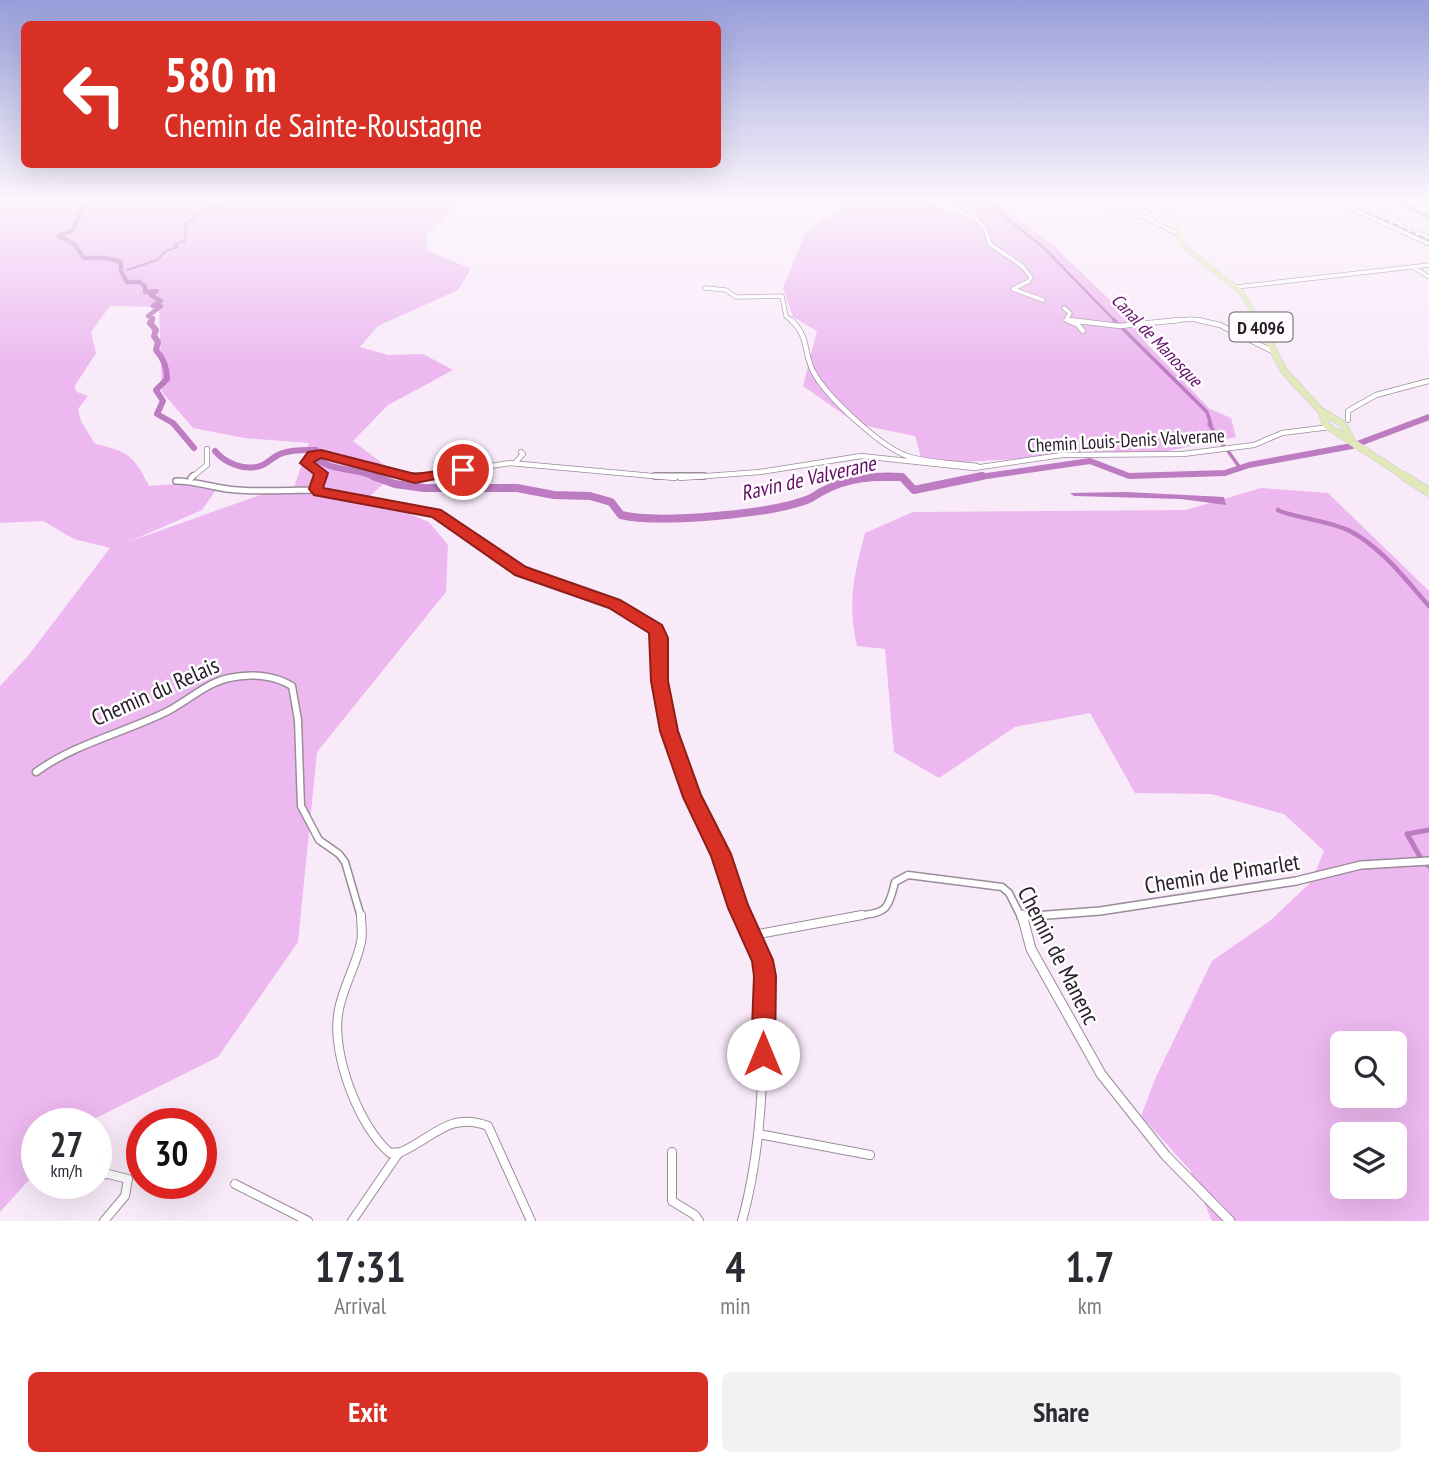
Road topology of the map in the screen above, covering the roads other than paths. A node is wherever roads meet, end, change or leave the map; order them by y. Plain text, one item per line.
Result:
1 (1005, 254) edge
2 (1191, 254) edge
3 (1429, 265) edge
4 (1413, 267) junction
5 (1429, 277) edge
6 (1236, 287) junction
7 (705, 288) dead end
8 (1043, 300) dead end
9 (1064, 308) dead end
10 (1067, 320) junction
11 (1121, 326) joint
12 (1083, 331) dead end
13 (1274, 352) junction
14 (1429, 382) edge
15 (1336, 423) junction
16 (1318, 428) junction
17 (207, 449) dead end
18 (521, 452) dead end
19 (515, 463) junction
20 (980, 467) junction
21 (191, 478) dead end
22 (176, 481) dead end
23 (316, 490) junction
24 (1429, 492) edge
25 (36, 772) dead end
26 (1425, 861) edge
27 (1020, 915) junction
28 (753, 935) junction
29 (759, 1134) junction
30 (672, 1152) dead end
31 (398, 1154) junction
32 (870, 1155) dead end
33 (112, 1175) edge
34 (235, 1184) dead end
35 (306, 1220) edge
36 (104, 1221) edge
37 (352, 1221) edge
38 (531, 1221) edge
39 (699, 1221) edge
40 (743, 1221) edge
41 (1230, 1221) edge

1 - 8 street
2 - 6 main road, D 4096
3 - 4 street
4 - 5 street
4 - 6 street
6 - 13 main road, D 4096
7 - 20 street
9 - 10 street
10 - 11 street
10 - 12 street
11 - 13 street
13 - 15 main road, D 4096
14 - 15 street
15 - 16 street, Chemin Louis-Denis Valverane
15 - 16 street
15 - 24 main road
16 - 20 street, Chemin Louis-Denis Valverane
17 - 21 street
18 - 19 street
19 - 20 street, Chemin Louis-Denis Valverane
19 - 23 street, Chemin Louis-Denis Valverane
22 - 23 street
23 - 28 street
25 - 31 street, Chemin du Relais
26 - 27 street, Chemin de Pimarlet
27 - 28 street, Chemin de Manenc
27 - 41 street, Chemin de Manenc
28 - 29 street
29 - 32 street
29 - 40 street
30 - 39 street
31 - 37 street
31 - 38 street
33 - 36 street
34 - 35 street

